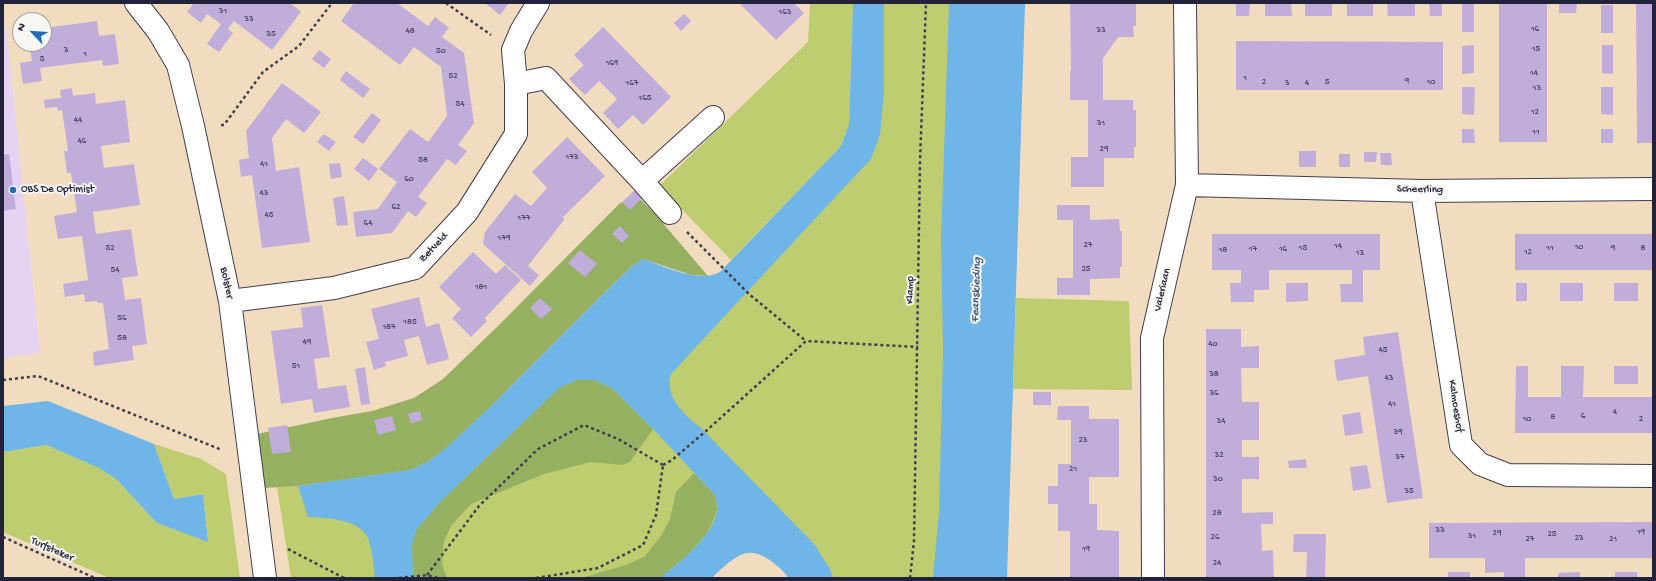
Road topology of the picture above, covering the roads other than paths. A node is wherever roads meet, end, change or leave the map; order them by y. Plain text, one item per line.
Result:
1 (136, 3) edge
2 (538, 3) edge
3 (1185, 3) edge
4 (516, 84) junction
5 (713, 117) dead end
6 (642, 181) junction
7 (1187, 185) junction
8 (1653, 189) edge
9 (1422, 191) junction
10 (670, 213) dead end
11 (230, 300) junction
12 (1653, 476) edge
13 (265, 578) edge
14 (1153, 578) edge

1 - 11 street, Bolster
2 - 4 street, Zetveld
3 - 7 street, Valeriaan
4 - 6 street
4 - 11 street, Zetveld
5 - 6 street
6 - 10 street
7 - 9 street, Scheerling
7 - 14 street, Valeriaan
8 - 9 street, Scheerling
9 - 12 street, Kalmoeshof
11 - 13 street, Bolster

